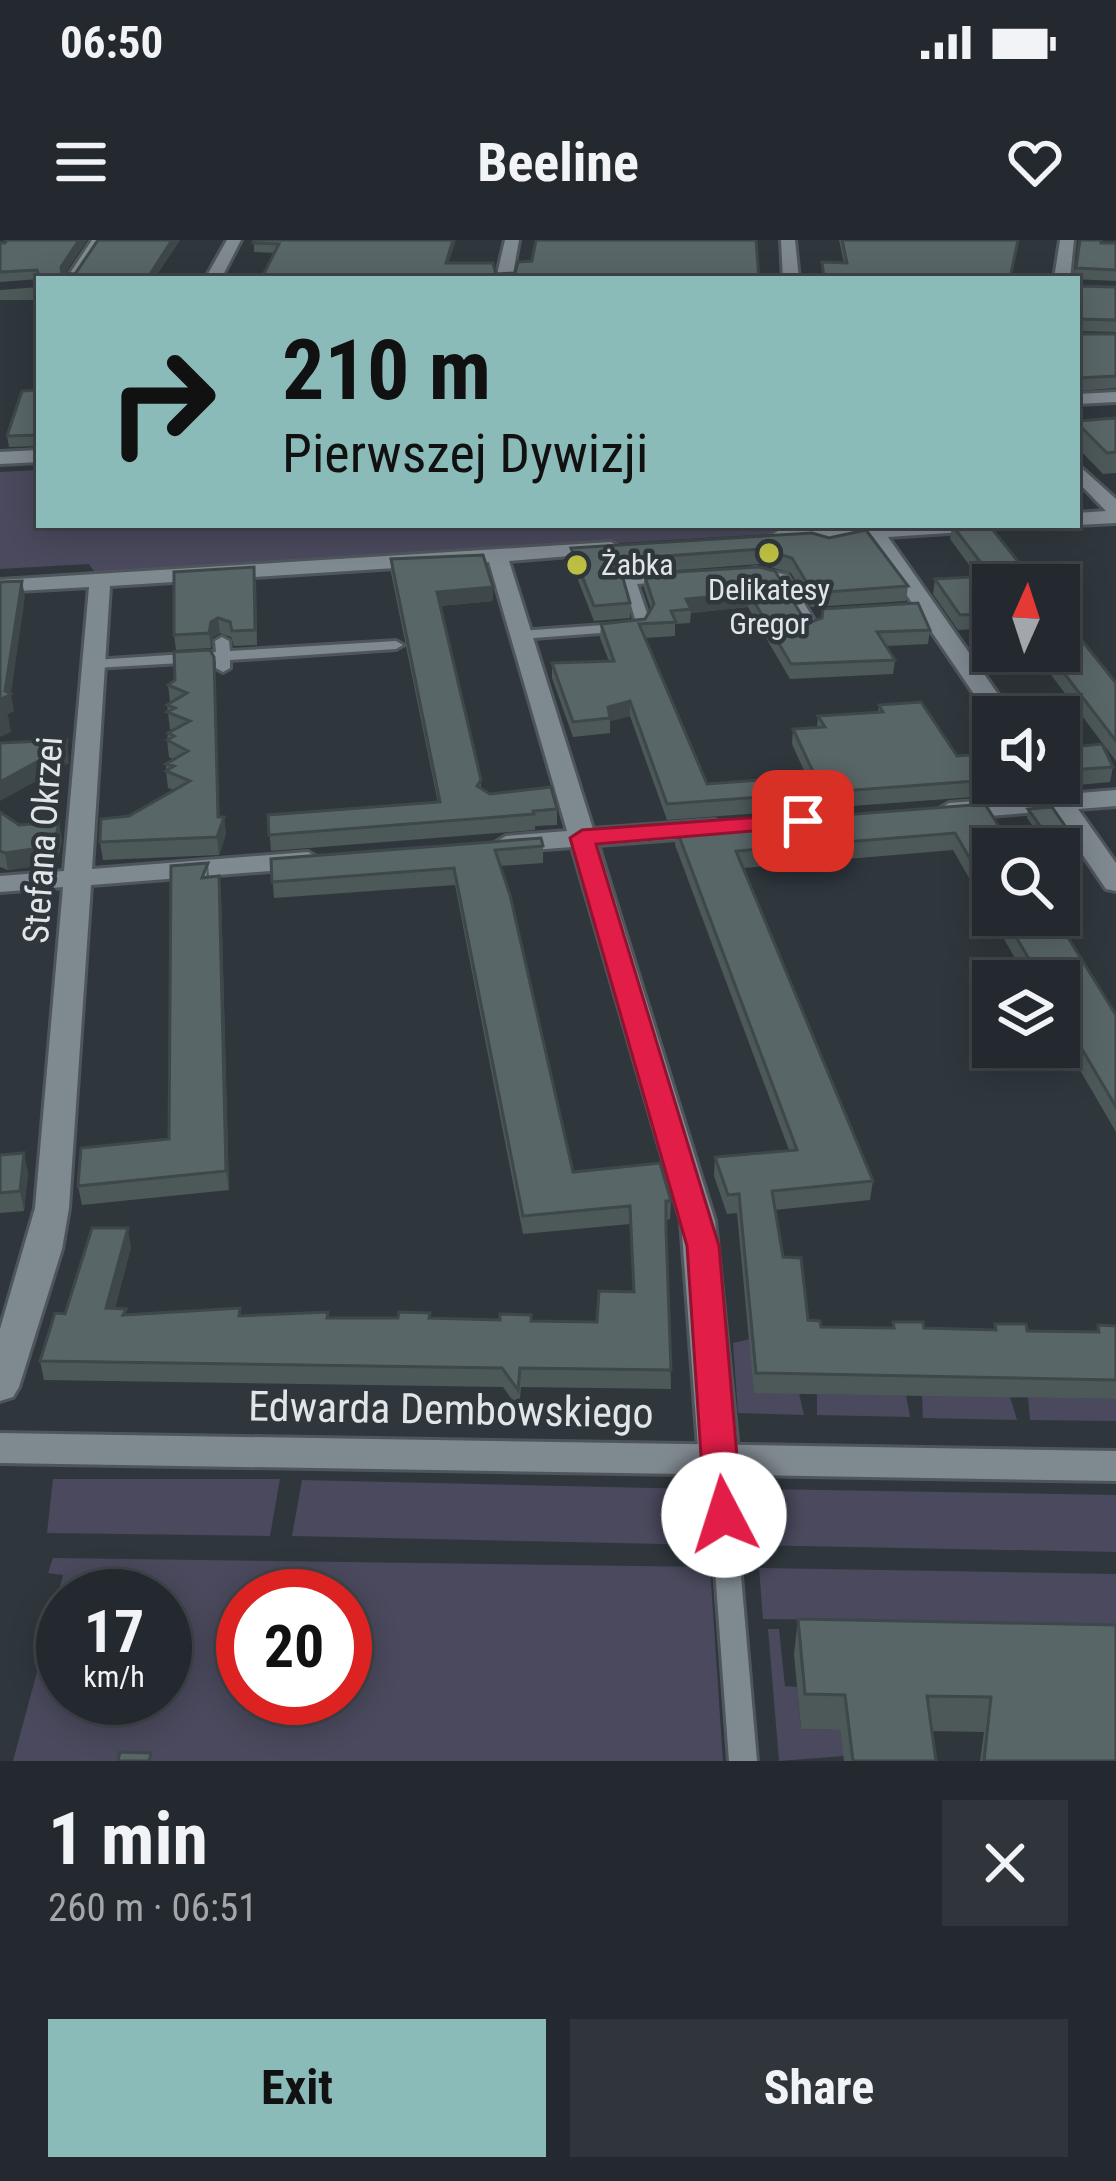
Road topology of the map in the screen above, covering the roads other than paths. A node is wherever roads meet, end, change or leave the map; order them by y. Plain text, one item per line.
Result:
1 (96, 240) edge
2 (234, 240) edge
3 (512, 240) edge
4 (788, 240) edge
5 (1067, 240) edge
6 (72, 276) edge
7 (215, 276) edge
8 (504, 276) edge
9 (791, 276) edge
10 (1062, 276) edge
11 (1116, 397) edge
12 (1080, 400) edge
13 (36, 456) edge
14 (0, 458) edge
15 (1080, 473) edge
16 (1116, 513) edge
17 (1080, 519) edge
18 (926, 528) edge
19 (874, 531) junction
20 (763, 538) edge
21 (629, 547) edge
22 (497, 554) junction
23 (742, 573) edge
24 (677, 577) edge
25 (100, 580) junction
26 (0, 586) edge
27 (813, 620) edge
28 (520, 635) junction
29 (396, 645) dead end
30 (94, 664) junction
31 (986, 696) edge
32 (1080, 795) edge
33 (1116, 798) edge
34 (981, 804) edge
35 (1062, 804) edge
36 (921, 813) edge
37 (747, 826) edge
38 (582, 838) junction
39 (480, 846) edge
40 (344, 857) edge
41 (78, 879) junction
42 (1116, 883) edge
43 (0, 884) edge
44 (0, 1387) edge
45 (0, 1448) edge
46 (719, 1460) junction
47 (1116, 1466) edge
48 (743, 1761) edge

1 - 6 lane
2 - 7 street
3 - 8 street
4 - 9 street
5 - 10 street
11 - 12 street
13 - 14 street
15 - 16 street
16 - 17 street
18 - 19 street
19 - 20 street
19 - 31 street
21 - 22 street
22 - 25 street
22 - 28 street
23 - 27 lane
24 - 28 lane
25 - 26 street
25 - 30 street, Stefana Okrzei
28 - 38 street
29 - 30 lane
30 - 41 street, Stefana Okrzei
32 - 33 street
34 - 36 street
35 - 42 street
37 - 38 street
38 - 39 street
38 - 46 street
40 - 41 street
41 - 43 street
41 - 44 street, Stefana Okrzei
45 - 46 street, Edwarda Dembowskiego
46 - 47 street, Edwarda Dembowskiego
46 - 48 lane

